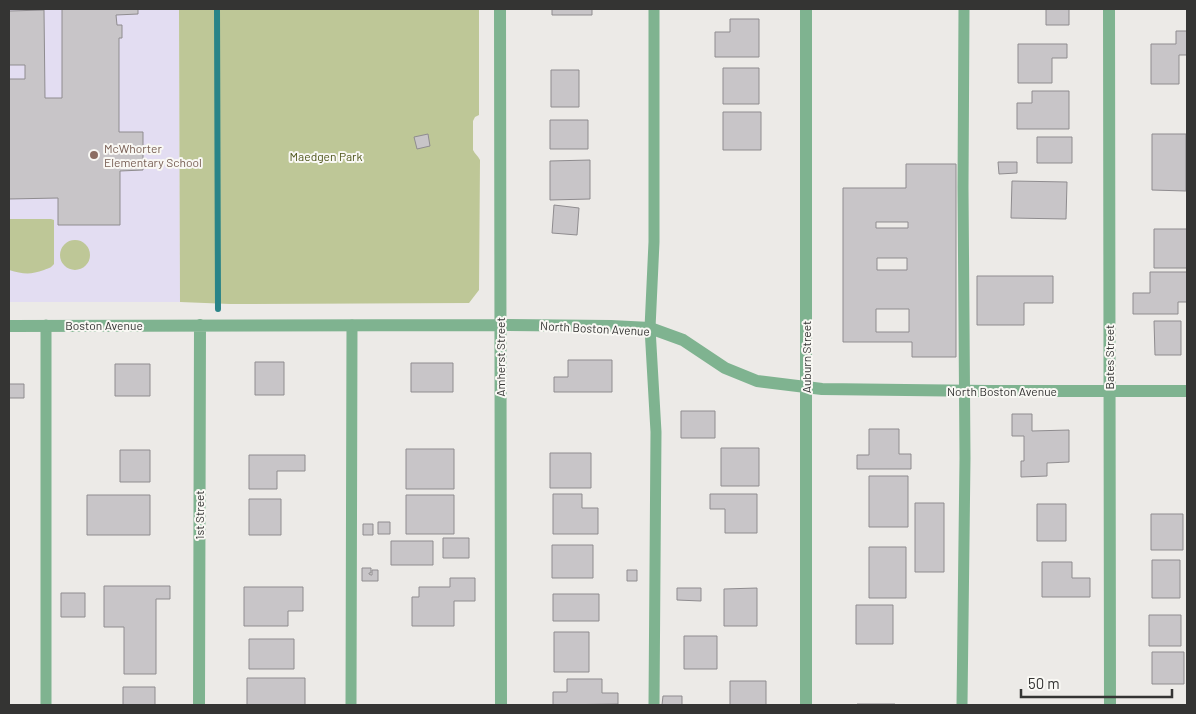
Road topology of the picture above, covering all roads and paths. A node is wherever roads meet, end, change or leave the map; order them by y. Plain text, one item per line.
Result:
1 (500, 9) edge
2 (654, 9) edge
3 (806, 9) edge
4 (964, 9) edge
5 (1109, 9) edge
6 (46, 325) junction
7 (200, 325) junction
8 (352, 325) junction
9 (500, 325) junction
10 (9, 326) edge
11 (650, 328) junction
12 (806, 387) junction
13 (964, 391) junction
14 (1109, 391) junction
15 (1187, 391) edge
16 (46, 705) edge
17 (199, 705) edge
18 (351, 705) edge
19 (501, 705) edge
20 (654, 705) edge
21 (806, 705) edge
22 (962, 705) edge
23 (1110, 705) edge

1 - 9 street, Amherst Street
2 - 11 lane
3 - 12 street, Auburn Street
4 - 13 lane
5 - 14 street, Bates Street
6 - 7 street, Boston Avenue
6 - 10 street, Boston Avenue
6 - 16 lane
7 - 8 street, North Boston Avenue
7 - 17 street, 1st Street
8 - 9 street, North Boston Avenue
8 - 18 lane
9 - 11 street, North Boston Avenue
9 - 19 street, Amherst Street
11 - 12 street, North Boston Avenue
11 - 20 lane
12 - 13 street, North Boston Avenue
12 - 21 street, Auburn Street
13 - 14 street, North Boston Avenue
13 - 22 lane
14 - 15 street, North Boston Avenue
14 - 23 street, Bates Street

